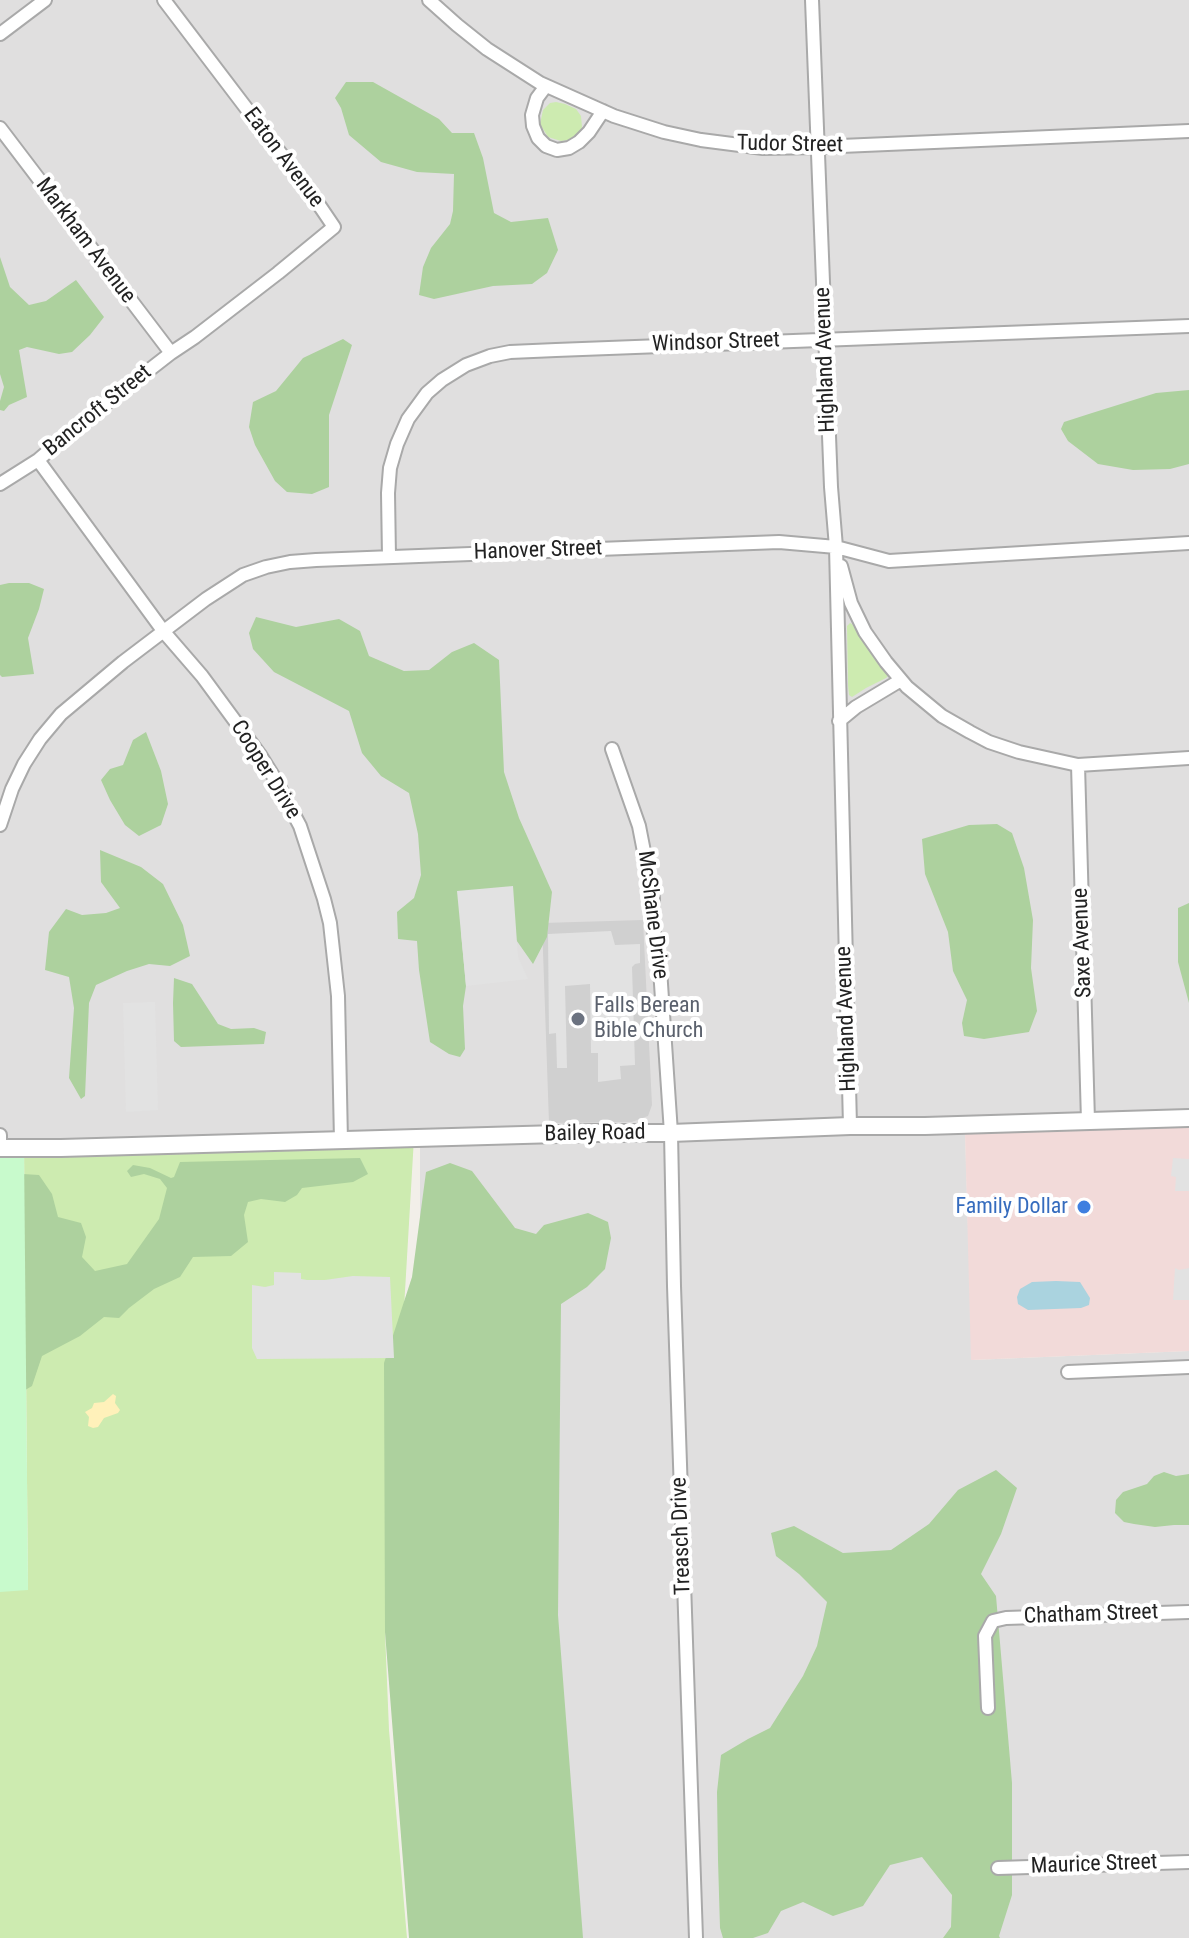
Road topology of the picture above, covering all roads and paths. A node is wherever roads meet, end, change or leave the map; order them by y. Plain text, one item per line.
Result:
1 (45, 0) edge
2 (164, 0) edge
3 (429, 0) edge
4 (812, 0) edge
5 (0, 34) edge
6 (546, 86) junction
7 (603, 111) junction
8 (0, 128) edge
9 (1189, 131) edge
10 (818, 147) junction
11 (1189, 326) edge
12 (195, 337) joint
13 (827, 339) junction
14 (171, 353) junction
15 (38, 460) junction
16 (0, 484) edge
17 (1189, 543) edge
18 (836, 547) junction
19 (389, 557) junction
20 (164, 632) junction
21 (901, 680) junction
22 (839, 721) junction
23 (612, 749) dead end
24 (1189, 758) edge
25 (1078, 765) junction
26 (0, 825) edge
27 (1189, 1118) edge
28 (1088, 1121) junction
29 (850, 1126) junction
30 (671, 1133) junction
31 (0, 1135) edge
32 (341, 1141) junction
33 (0, 1148) edge
34 (1189, 1367) edge
35 (1068, 1372) dead end
36 (1189, 1612) edge
37 (988, 1708) dead end
38 (1189, 1862) edge
39 (998, 1868) dead end
40 (696, 1938) edge

1 - 5 street
2 - 12 street, Eaton Avenue
3 - 6 street, Tudor Street
4 - 10 street, Highland Avenue
6 - 7 street, Tudor Street
6 - 7 street
7 - 10 street, Tudor Street
8 - 14 street, Markham Avenue
9 - 10 street, Tudor Street
10 - 13 street, Highland Avenue
11 - 13 street, Windsor Street
12 - 14 street, Bancroft Street
13 - 18 street, Highland Avenue
13 - 19 street, Windsor Street
14 - 15 street, Bancroft Street
15 - 16 street, Bancroft Street
15 - 20 street, Cooper Drive
17 - 18 street, Hanover Street
18 - 19 street, Hanover Street
18 - 21 street
18 - 22 street, Highland Avenue
19 - 20 street, Hanover Street
20 - 26 street, Hanover Street
20 - 32 street, Cooper Drive
21 - 22 street
21 - 25 street
22 - 29 street, Highland Avenue
23 - 30 street, McShane Drive
24 - 25 street
25 - 28 street, Saxe Avenue
27 - 28 street, Bailey Road
28 - 29 street, Bailey Road
29 - 30 street, Bailey Road
30 - 32 street, Bailey Road
30 - 40 street, Treasch Drive
31 - 33 street
32 - 33 street, Bailey Road
34 - 35 street
36 - 37 street, Chatham Street
38 - 39 street, Maurice Street

